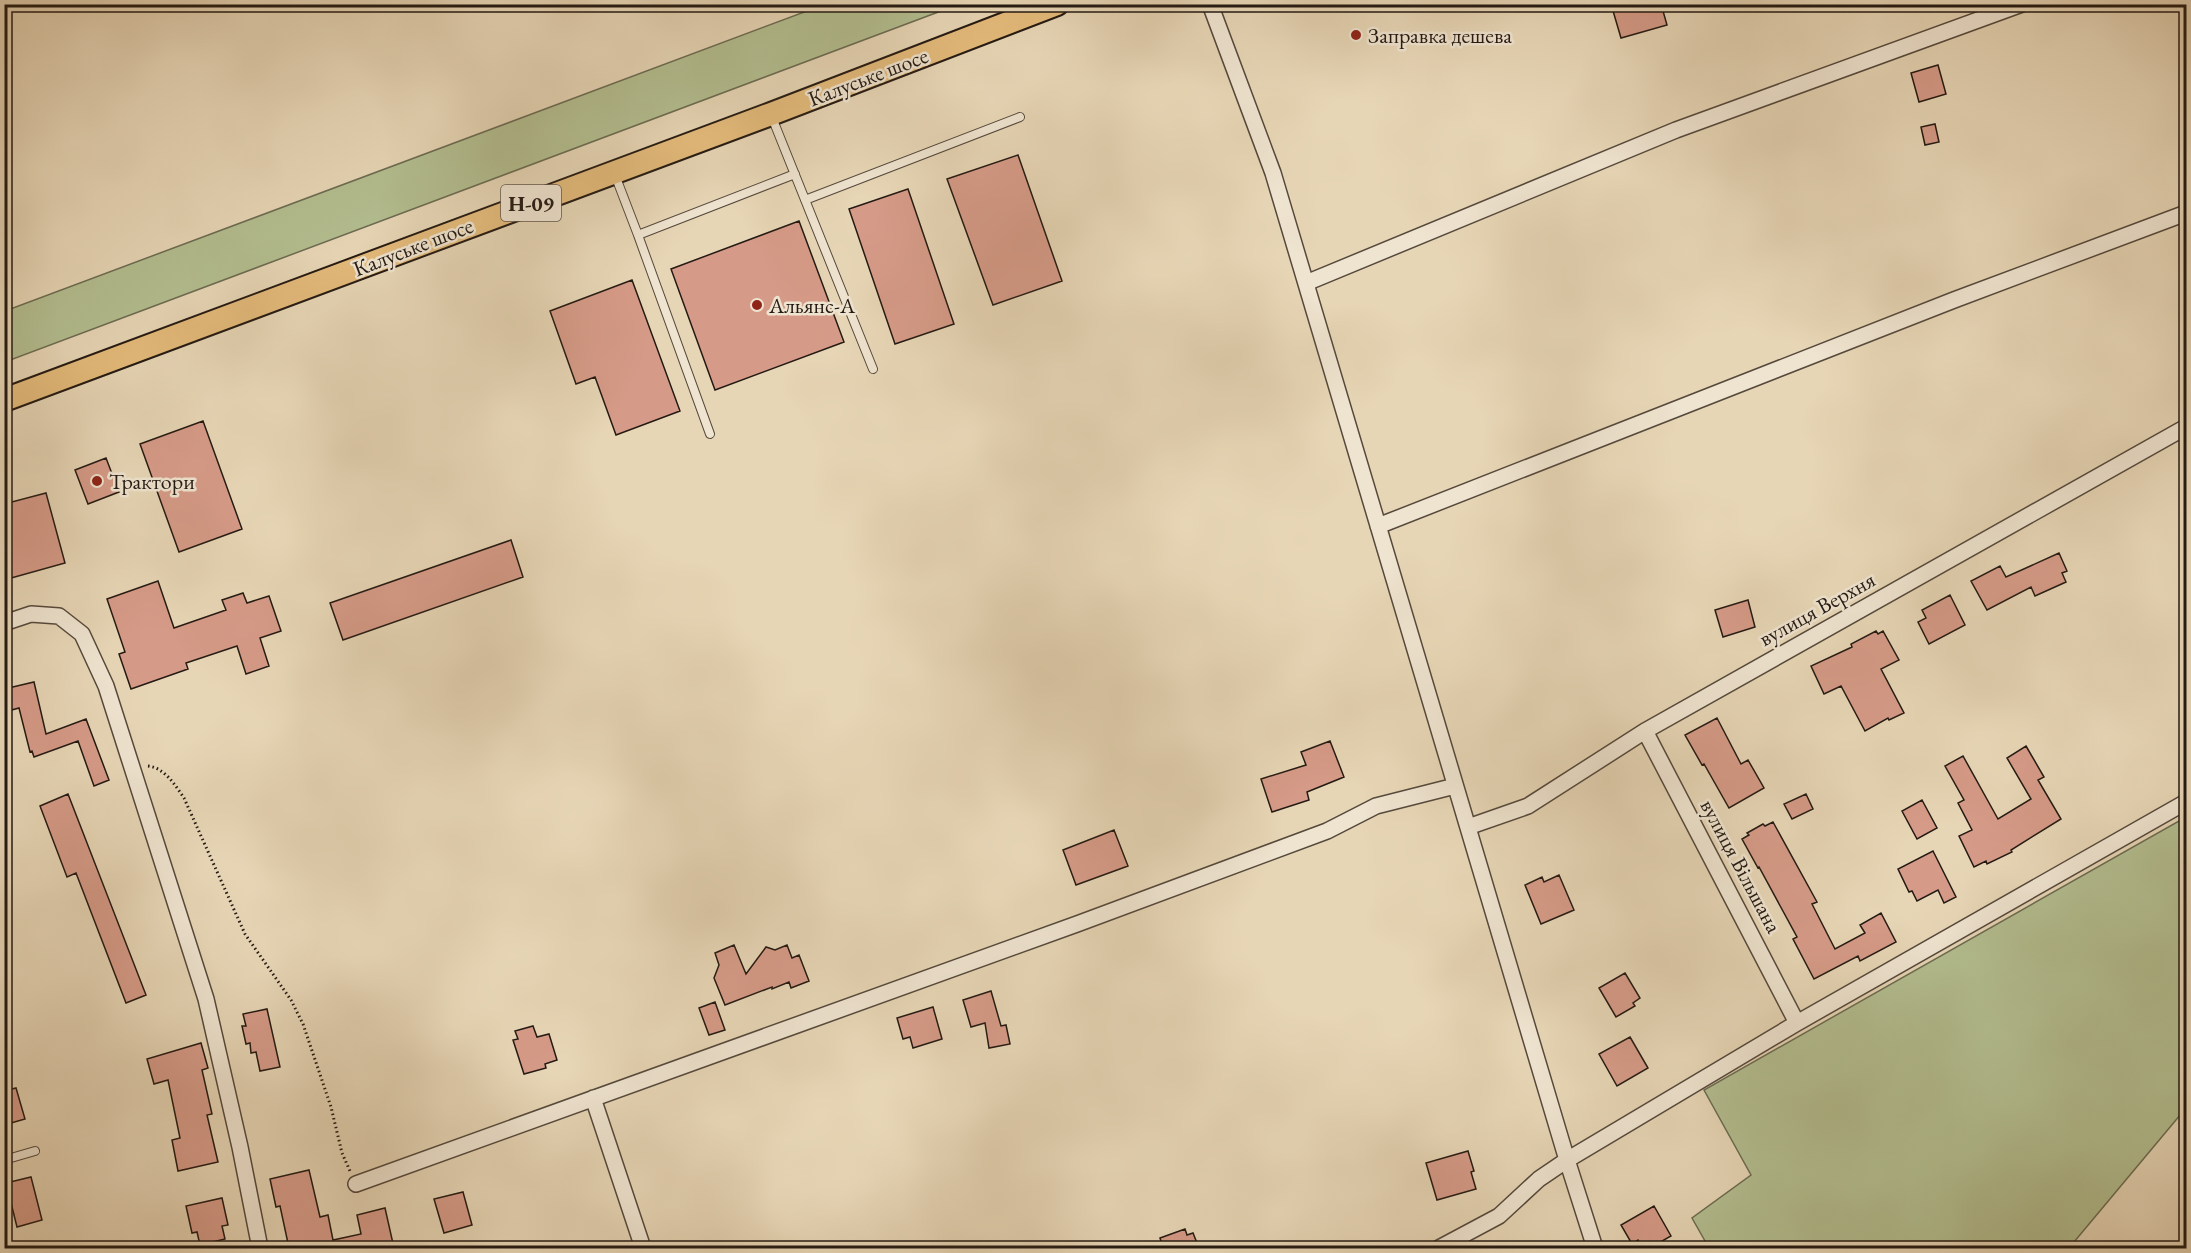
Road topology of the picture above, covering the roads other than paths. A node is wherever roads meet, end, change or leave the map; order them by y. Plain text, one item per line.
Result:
1 (1057, 4) edge
2 (1210, 4) edge
3 (2022, 4) edge
4 (771, 114) junction
5 (1020, 117) dead end
6 (614, 172) junction
7 (795, 174) junction
8 (805, 200) junction
9 (2187, 213) edge
10 (638, 235) junction
11 (1306, 283) junction
12 (873, 369) dead end
13 (4, 400) edge
14 (2187, 427) edge
15 (710, 434) dead end
16 (1378, 526) junction
17 (4, 623) edge
18 (1645, 731) junction
19 (1455, 786) junction
20 (2187, 802) edge
21 (1468, 827) junction
22 (1797, 1023) junction
23 (593, 1098) junction
24 (35, 1151) dead end
25 (4, 1160) edge
26 (1567, 1160) junction
27 (356, 1184) road end
28 (260, 1248) edge
29 (643, 1248) edge
30 (1439, 1248) edge
31 (1595, 1248) edge

1 - 4 main road, Калуське шосе / Н-09
2 - 11 street
3 - 11 street
4 - 6 main road, Калуське шосе / Н-09
4 - 7 lane
5 - 8 lane
6 - 10 lane
6 - 13 main road, Калуське шосе / Н-09
7 - 8 lane
7 - 10 lane
8 - 12 lane
9 - 16 street
10 - 15 lane
11 - 16 street
14 - 18 street, вулиця Верхня
16 - 19 street
17 - 28 street
18 - 21 street, вулиця Верхня
18 - 22 street, вулиця Вільшана
19 - 21 street
19 - 23 street
20 - 22 street
21 - 26 street
22 - 26 street
23 - 27 street
23 - 29 street
24 - 25 lane
26 - 30 street
26 - 31 street

